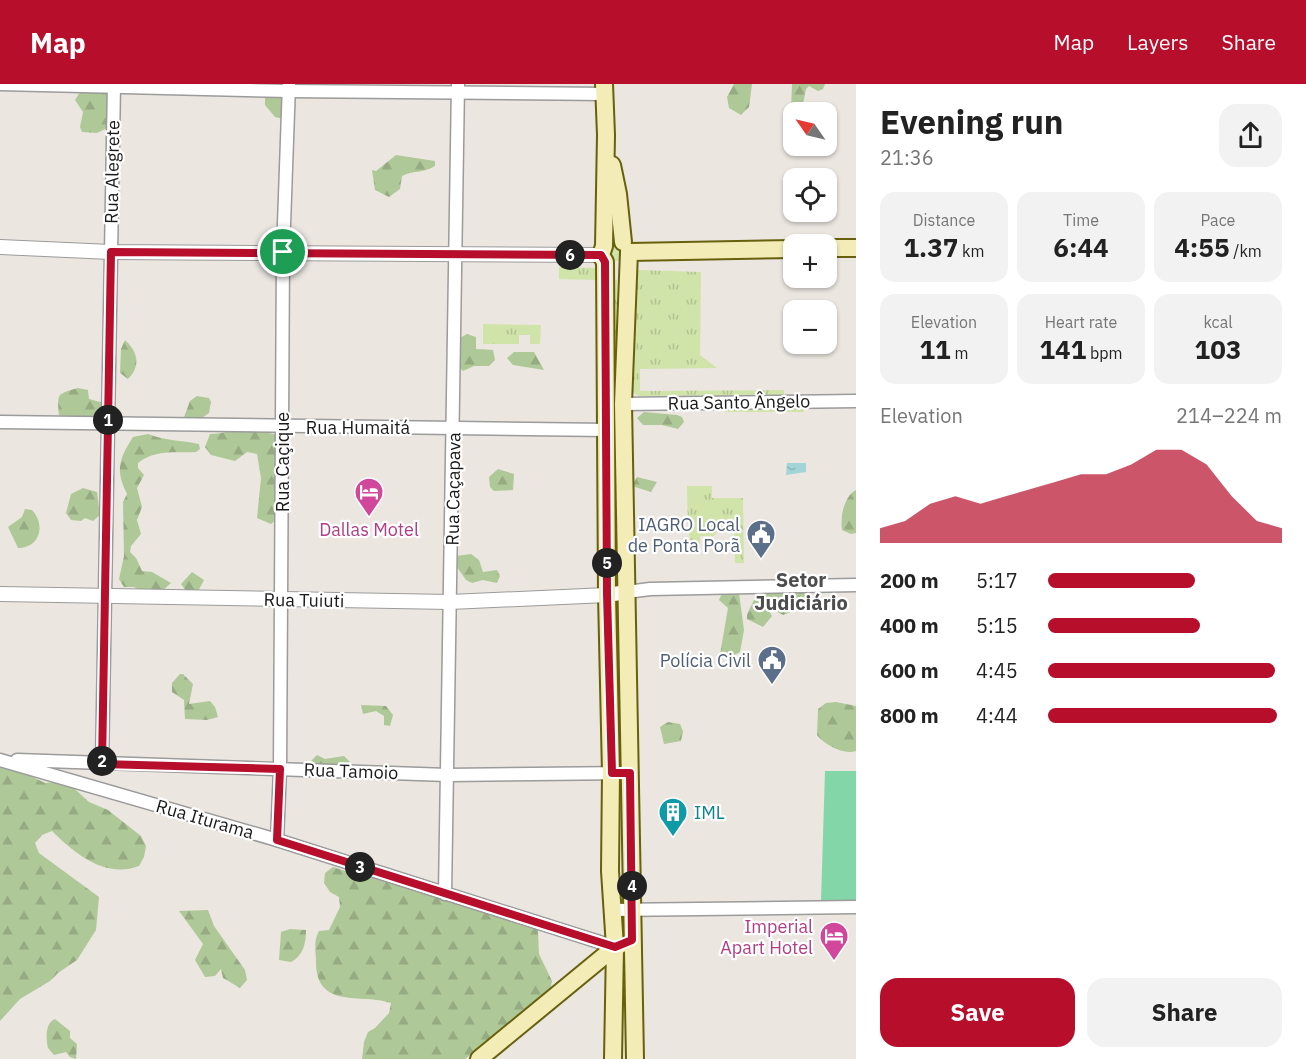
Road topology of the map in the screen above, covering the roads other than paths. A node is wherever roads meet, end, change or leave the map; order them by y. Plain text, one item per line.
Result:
1 (0, 84) edge
2 (114, 86) edge
3 (289, 88) edge
4 (458, 88) edge
5 (604, 89) edge
6 (606, 135) junction
7 (0, 247) edge
8 (837, 248) edge
9 (856, 248) edge
10 (783, 249) edge
11 (626, 251) junction
12 (111, 252) junction
13 (283, 252) junction
14 (456, 254) junction
15 (603, 254) junction
16 (856, 401) edge
17 (623, 404) junction
18 (0, 422) edge
19 (108, 423) junction
20 (281, 426) junction
21 (454, 427) junction
22 (607, 430) junction
23 (856, 585) edge
24 (627, 592) junction
25 (0, 594) edge
26 (607, 594) junction
27 (104, 597) junction
28 (282, 599) junction
29 (450, 602) junction
30 (0, 759) edge
31 (102, 764) junction
32 (280, 769) junction
33 (612, 773) junction
34 (630, 773) junction
35 (448, 775) junction
36 (277, 840) junction
37 (445, 894) junction
38 (856, 907) edge
39 (632, 909) junction
40 (612, 910) junction
41 (632, 940) junction
42 (615, 947) junction
43 (479, 1059) edge
44 (613, 1059) edge
45 (635, 1059) edge

1 - 2 street
2 - 3 street
2 - 12 street, Rua Alegrete
3 - 4 street
3 - 13 street, Rua Caçique
4 - 5 street
4 - 14 street, Rua Caçapava
5 - 6 main road
6 - 11 main road
6 - 15 main road
7 - 12 street
8 - 9 main road
10 - 11 main road
11 - 15 main road
11 - 15 main road
11 - 17 main road
12 - 13 street
12 - 19 street, Rua Alegrete
13 - 14 street
13 - 20 street, Rua Caçique
14 - 15 street
14 - 21 street, Rua Caçapava
15 - 22 main road
16 - 17 street, Rua Santo Ângelo
17 - 24 main road
18 - 19 street, Rua Humaitá
19 - 20 street, Rua Humaitá
19 - 27 street, Rua Alegrete
20 - 21 street, Rua Humaitá
20 - 28 street, Rua Caçique
21 - 22 street, Rua Humaitá
21 - 29 street, Rua Caçapava
22 - 26 main road
23 - 24 street
24 - 26 street, Rua Tuiuti
24 - 34 main road
25 - 27 street, Rua Tuiuti
26 - 29 street, Rua Tuiuti
26 - 33 main road
27 - 28 street, Rua Tuiuti
27 - 31 street, Rua Alegrete
28 - 29 street, Rua Tuiuti
28 - 32 street, Rua Caçique
29 - 35 street, Rua Caçapava
30 - 31 street, Rua Tamoio
30 - 36 street, Rua Iturama
31 - 32 street, Rua Tamoio
32 - 35 street, Rua Tamoio
32 - 36 street, Rua Caçique
33 - 34 street, Rua Tamoio
33 - 35 street, Rua Tamoio
33 - 40 main road
34 - 39 main road
35 - 37 street, Rua Caçapava
36 - 37 street, Rua Iturama
37 - 42 street, Rua Iturama
38 - 39 street
39 - 40 street
39 - 41 main road
40 - 42 main road
41 - 42 main road
41 - 45 main road
42 - 43 main road
42 - 44 main road

